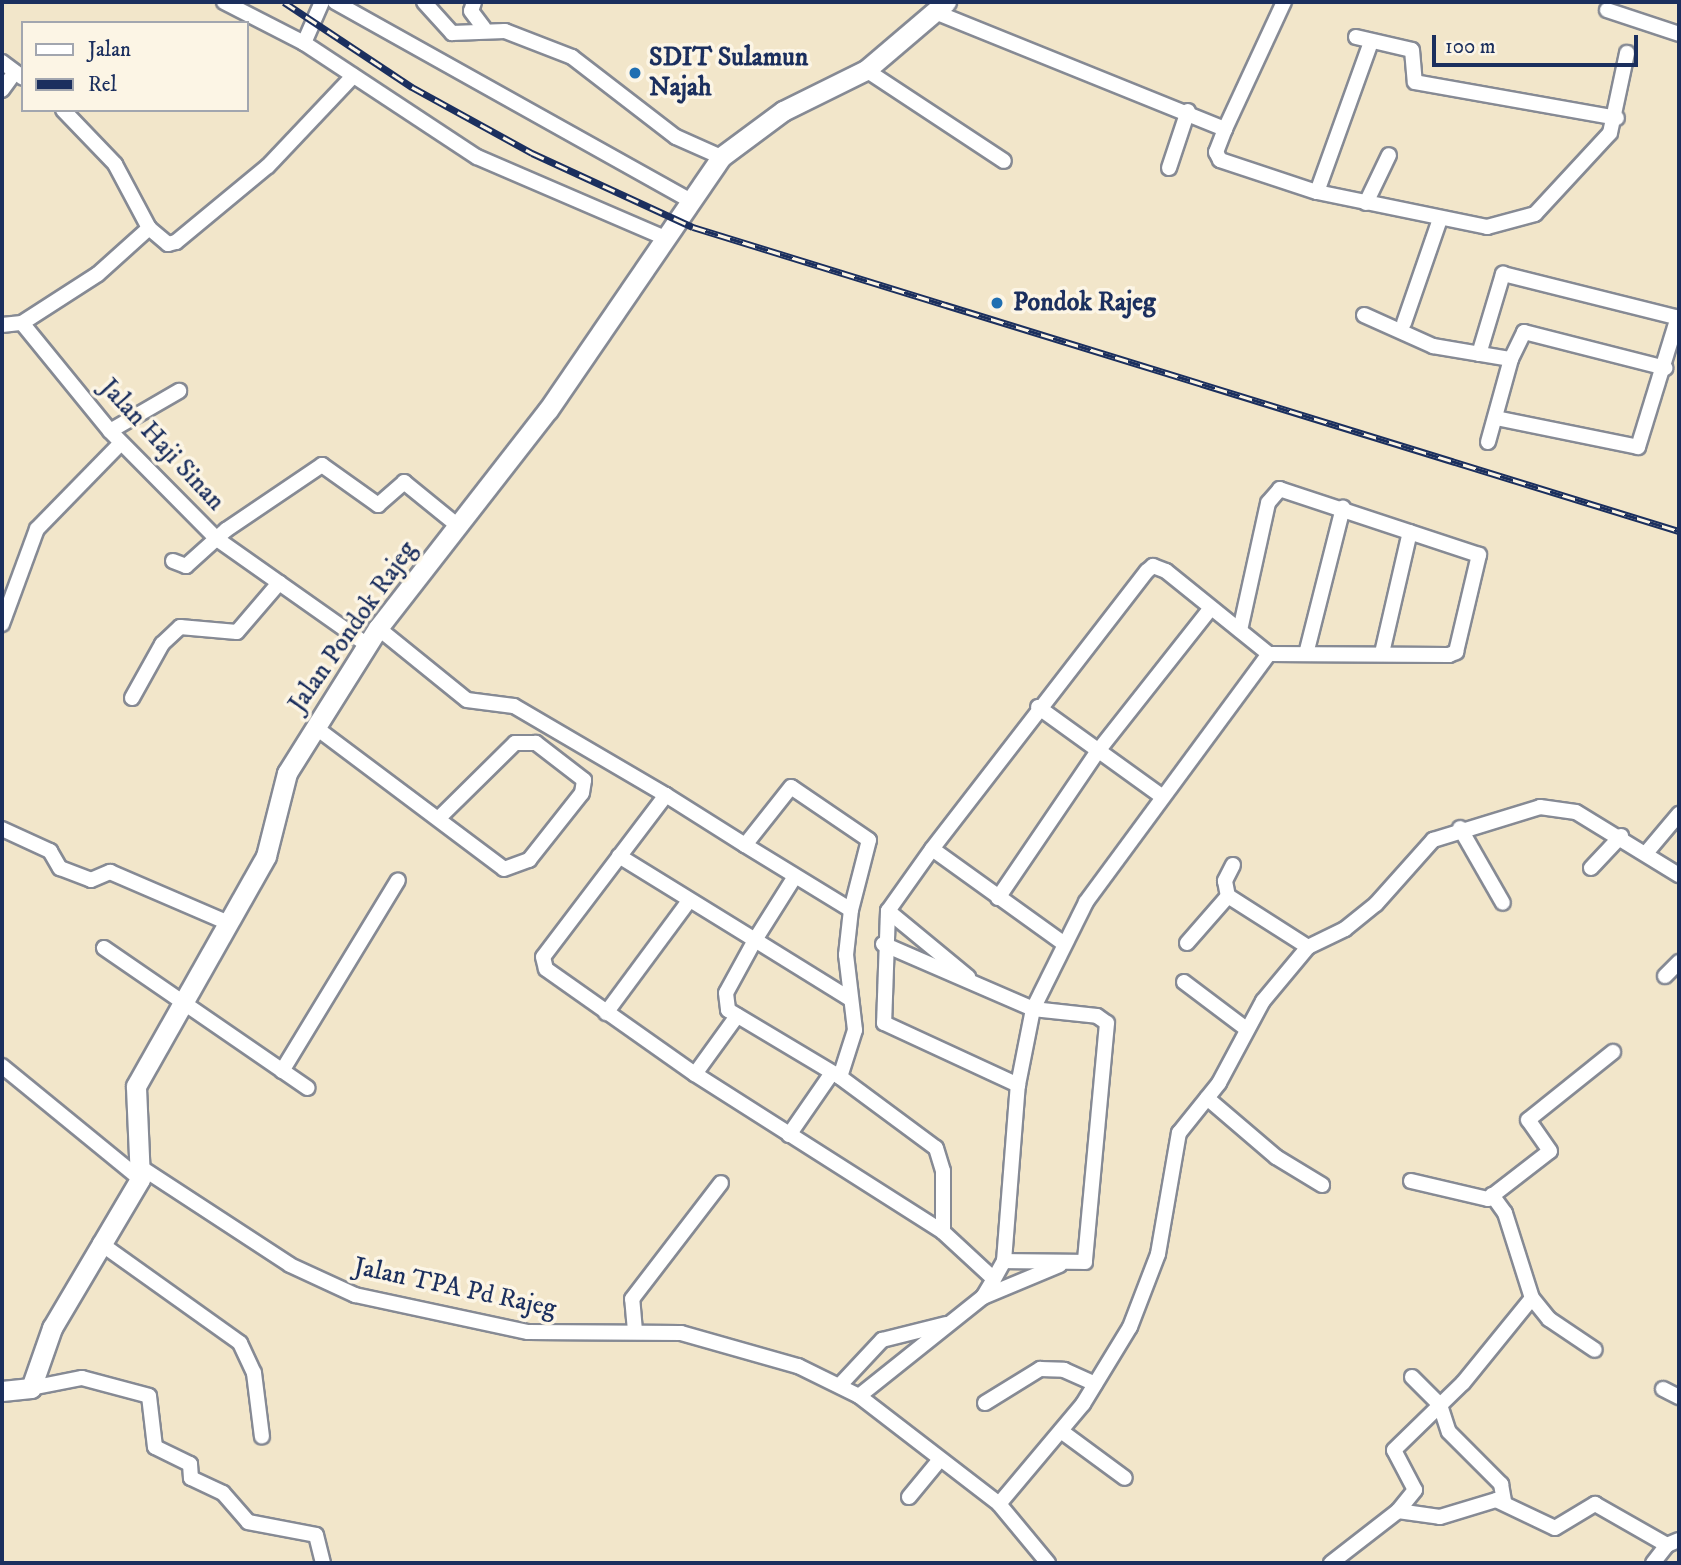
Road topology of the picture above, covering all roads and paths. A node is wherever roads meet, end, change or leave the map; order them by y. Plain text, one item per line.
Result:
1 (224, 2) edge
2 (322, 2) edge
3 (335, 2) edge
4 (424, 2) edge
5 (474, 2) edge
6 (1284, 2) edge
7 (940, 7) edge
8 (1606, 10) dead end
9 (484, 28) junction
10 (1679, 34) edge
11 (1356, 37) dead end
12 (1371, 42) junction
13 (304, 43) junction
14 (1627, 53) dead end
15 (2, 62) edge
16 (866, 70) junction
17 (19, 75) edge
18 (353, 76) junction
19 (2, 90) edge
20 (1188, 111) junction
21 (66, 112) edge
22 (1617, 118) junction
23 (1225, 129) junction
24 (1389, 155) dead end
25 (721, 157) junction
26 (1004, 160) dead end
27 (1169, 168) dead end
28 (1317, 192) junction
29 (688, 199) junction
30 (1366, 203) junction
31 (1439, 222) junction
32 (149, 228) junction
33 (663, 237) junction
34 (1364, 315) dead end
35 (1678, 317) edge
36 (22, 323) junction
37 (1404, 323) dead end
38 (2, 325) edge
39 (1479, 354) junction
40 (1511, 359) junction
41 (1665, 368) junction
42 (179, 391) dead end
43 (1496, 418) junction
44 (110, 431) junction
45 (1488, 442) dead end
46 (121, 443) junction
47 (1343, 508) junction
48 (457, 525) junction
49 (1410, 532) junction
50 (217, 539) junction
51 (173, 561) dead end
52 (279, 583) junction
53 (1211, 608) junction
54 (2, 624) edge
55 (378, 628) junction
56 (1240, 630) junction
57 (367, 645) junction
58 (1306, 653) junction
59 (1381, 653) junction
60 (1269, 654) junction
61 (132, 698) dead end
62 (1038, 707) junction
63 (316, 727) junction
64 (1098, 751) junction
65 (666, 795) junction
66 (1160, 795) junction
67 (1679, 814) edge
68 (439, 818) junction
69 (1461, 828) junction
70 (2, 829) edge
71 (1621, 836) junction
72 (745, 845) junction
73 (932, 849) junction
74 (1647, 852) junction
75 (619, 856) junction
76 (1233, 865) dead end
77 (1591, 868) dead end
78 (1679, 876) edge
79 (794, 878) junction
80 (398, 880) dead end
81 (1228, 896) junction
82 (998, 898) junction
83 (689, 901) junction
84 (1503, 903) dead end
85 (851, 910) junction
86 (888, 911) junction
87 (224, 921) junction
88 (755, 940) junction
89 (1063, 943) junction
90 (1187, 943) dead end
91 (883, 944) junction
92 (1308, 947) junction
93 (104, 948) dead end
94 (1679, 962) edge
95 (1665, 976) dead end
96 (968, 977) junction
97 (1184, 982) dead end
98 (850, 999) junction
99 (178, 1004) junction
100 (1033, 1009) junction
101 (606, 1013) junction
102 (737, 1016) junction
103 (1245, 1028) junction
104 (1613, 1052) dead end
105 (2, 1066) edge
106 (282, 1071) junction
107 (695, 1074) junction
108 (836, 1075) junction
109 (1018, 1085) junction
110 (308, 1088) dead end
111 (1207, 1098) junction
112 (789, 1135) junction
113 (142, 1174) junction
114 (1411, 1181) dead end
115 (721, 1183) dead end
116 (1322, 1185) dead end
117 (1492, 1195) junction
118 (943, 1232) junction
119 (100, 1242) junction
120 (1004, 1261) junction
121 (1062, 1265) junction
122 (995, 1279) junction
123 (983, 1297) junction
124 (1532, 1298) junction
125 (951, 1324) junction
126 (635, 1331) junction
127 (1595, 1350) dead end
128 (1412, 1377) dead end
129 (1095, 1384) junction
130 (840, 1385) junction
131 (31, 1388) junction
132 (1663, 1389) dead end
133 (2, 1391) edge
134 (859, 1396) junction
135 (1679, 1397) edge
136 (985, 1403) dead end
137 (1440, 1405) junction
138 (1061, 1431) junction
139 (262, 1437) dead end
140 (938, 1462) junction
141 (1125, 1478) dead end
142 (909, 1497) dead end
143 (1504, 1501) junction
144 (999, 1504) junction
145 (1398, 1511) junction
146 (1673, 1543) edge
147 (323, 1563) edge
148 (1048, 1563) edge
149 (1331, 1563) edge
150 (1653, 1563) edge

1 - 13 street
2 - 13 street
3 - 29 street
4 - 9 street
5 - 9 street
6 - 23 street
7 - 16 main road, Jalan Pondok Rajeg
7 - 20 street
8 - 10 street
9 - 25 street
11 - 12 street
12 - 22 street
12 - 28 street
13 - 18 street
14 - 22 street
15 - 17 street
16 - 25 main road, Jalan Pondok Rajeg
16 - 26 street
17 - 19 street
18 - 32 street
18 - 33 street
20 - 23 street
20 - 27 street
21 - 32 street
22 - 31 street
23 - 28 street
24 - 30 street
25 - 29 main road, Jalan Pondok Rajeg
28 - 30 street
29 - 33 main road, Jalan Pondok Rajeg
30 - 31 street
31 - 37 street
32 - 36 street
33 - 48 main road, Jalan Pondok Rajeg
34 - 39 street
35 - 39 street
35 - 41 street
36 - 38 street
36 - 44 street, Jalan Haji Sinan
39 - 40 street
40 - 41 street
40 - 43 street
41 - 43 street
42 - 44 street
43 - 45 street
44 - 46 street, Jalan Haji Sinan
46 - 50 street, Jalan Haji Sinan
46 - 54 street
47 - 49 street
47 - 56 street
47 - 58 street
48 - 50 street
48 - 55 main road, Jalan Pondok Rajeg
49 - 59 street
49 - 59 street
50 - 51 street
50 - 52 street, Jalan Haji Sinan
52 - 57 street, Jalan Haji Sinan
52 - 61 street
53 - 56 street
53 - 62 street
53 - 64 street
55 - 57 main road, Jalan Pondok Rajeg
55 - 65 street
56 - 60 street
57 - 63 main road, Jalan Pondok Rajeg
58 - 59 street
58 - 60 street
60 - 66 street
62 - 64 street
62 - 73 street
63 - 68 street
63 - 87 main road, Jalan Pondok Rajeg
64 - 66 street
64 - 82 street
65 - 72 street
65 - 75 street
66 - 89 street
67 - 74 street
68 - 68 street
69 - 71 street
69 - 84 street
69 - 92 street
70 - 87 street
71 - 74 street
71 - 77 street
72 - 79 street
72 - 85 street
73 - 82 street
73 - 86 street
74 - 78 street
75 - 83 street
75 - 101 street
76 - 81 street
79 - 85 street
79 - 88 street
80 - 106 street
81 - 90 street
81 - 92 street
82 - 89 street
83 - 88 street
83 - 101 street
85 - 98 street
86 - 91 street
86 - 96 street
87 - 99 main road, Jalan Pondok Rajeg
88 - 98 street
88 - 102 street
89 - 100 street
91 - 96 street
91 - 109 street
92 - 103 street
93 - 99 street
94 - 95 street
96 - 100 street
97 - 103 street
98 - 108 street
99 - 106 street
99 - 113 main road, Jalan Pondok Rajeg
100 - 109 street
100 - 121 street
101 - 107 street
102 - 107 street
102 - 108 street
103 - 111 street
104 - 117 street
105 - 113 street, Jalan TPA Pd Rajeg
106 - 110 street
107 - 112 street
108 - 112 street
108 - 118 street
109 - 120 street
111 - 116 street
111 - 129 street
112 - 118 street
113 - 119 main road
113 - 126 street, Jalan TPA Pd Rajeg
114 - 117 street
115 - 126 street
117 - 124 street
118 - 122 street
119 - 131 main road
119 - 139 street
120 - 121 street
120 - 122 street
121 - 123 street
122 - 123 street
123 - 125 street
124 - 127 street
124 - 137 street
125 - 130 street
125 - 134 street
126 - 130 street, Jalan TPA Pd Rajeg
128 - 137 street
129 - 136 street
129 - 138 street
130 - 134 street, Jalan TPA Pd Rajeg
131 - 133 main road
131 - 147 street
132 - 135 street
134 - 140 street, Jalan TPA Pd Rajeg
137 - 143 street
137 - 145 street
138 - 141 street
138 - 144 street
140 - 142 street
140 - 144 street, Jalan TPA Pd Rajeg
143 - 145 street
143 - 146 street
144 - 148 street, Jalan TPA Pd Rajeg
145 - 149 street
146 - 150 street

